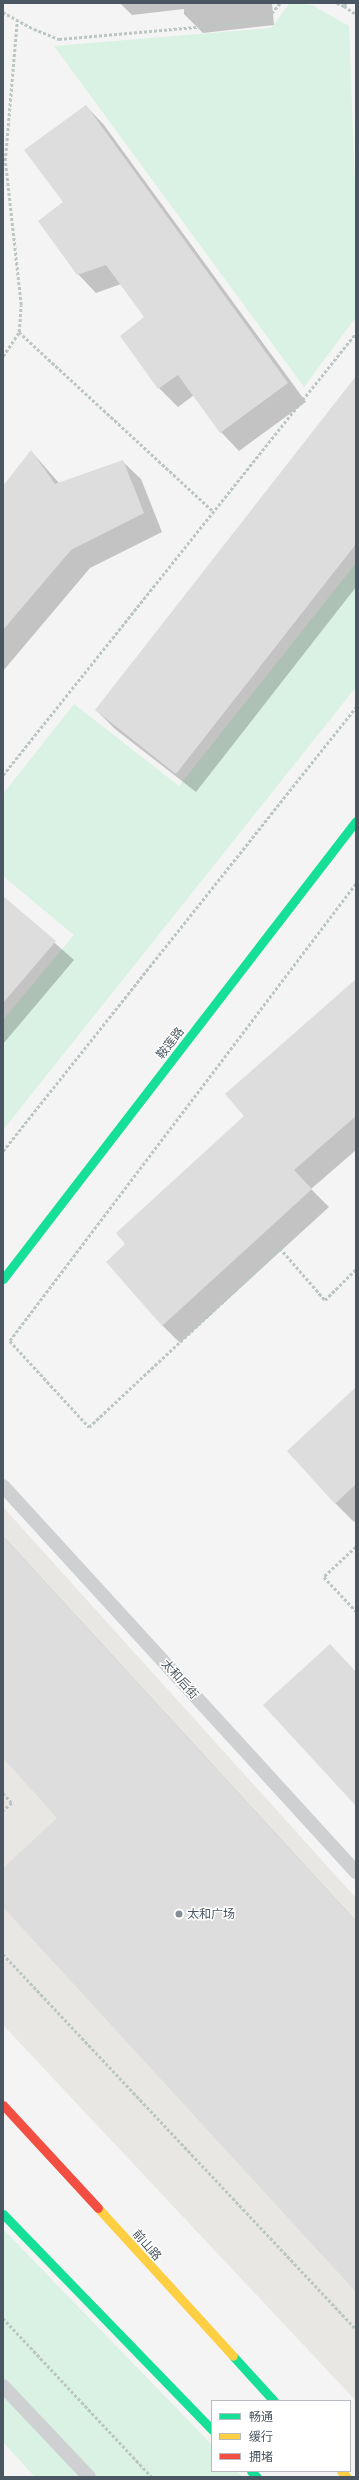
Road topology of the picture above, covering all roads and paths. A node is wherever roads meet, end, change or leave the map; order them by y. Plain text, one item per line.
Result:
1 (280, 3) edge
2 (337, 3) edge
3 (345, 5) edge
4 (3, 12) edge
5 (356, 14) edge
6 (17, 20) junction
7 (4, 161) edge
8 (19, 332) junction
9 (356, 333) edge
10 (3, 356) edge
11 (214, 511) junction
12 (356, 707) edge
13 (3, 775) edge
14 (356, 821) edge
15 (356, 884) edge
16 (3, 1151) edge
17 (356, 1269) edge
18 (3, 1279) edge
19 (3, 1486) edge
20 (356, 1547) edge
21 (356, 1611) edge
22 (3, 1793) edge
23 (3, 1811) edge
24 (356, 1872) edge
25 (3, 1954) edge
26 (3, 2106) edge
27 (3, 2214) edge
28 (3, 2318) edge
29 (356, 2329) edge
30 (3, 2386) edge
31 (273, 2400) edge
32 (211, 2429) edge
33 (89, 2477) edge
34 (152, 2477) edge

1 - 6 path
2 - 3 path
3 - 5 path
4 - 6 path
6 - 7 path
7 - 8 path
8 - 10 path
8 - 11 path
9 - 11 path
11 - 13 path
12 - 16 path
14 - 18 main road, 鞍莲路
15 - 17 path
19 - 24 lane, 太和后街
20 - 21 path
22 - 23 path
25 - 29 path
26 - 31 main road, 前山路
27 - 32 main road
28 - 34 path
30 - 33 lane

